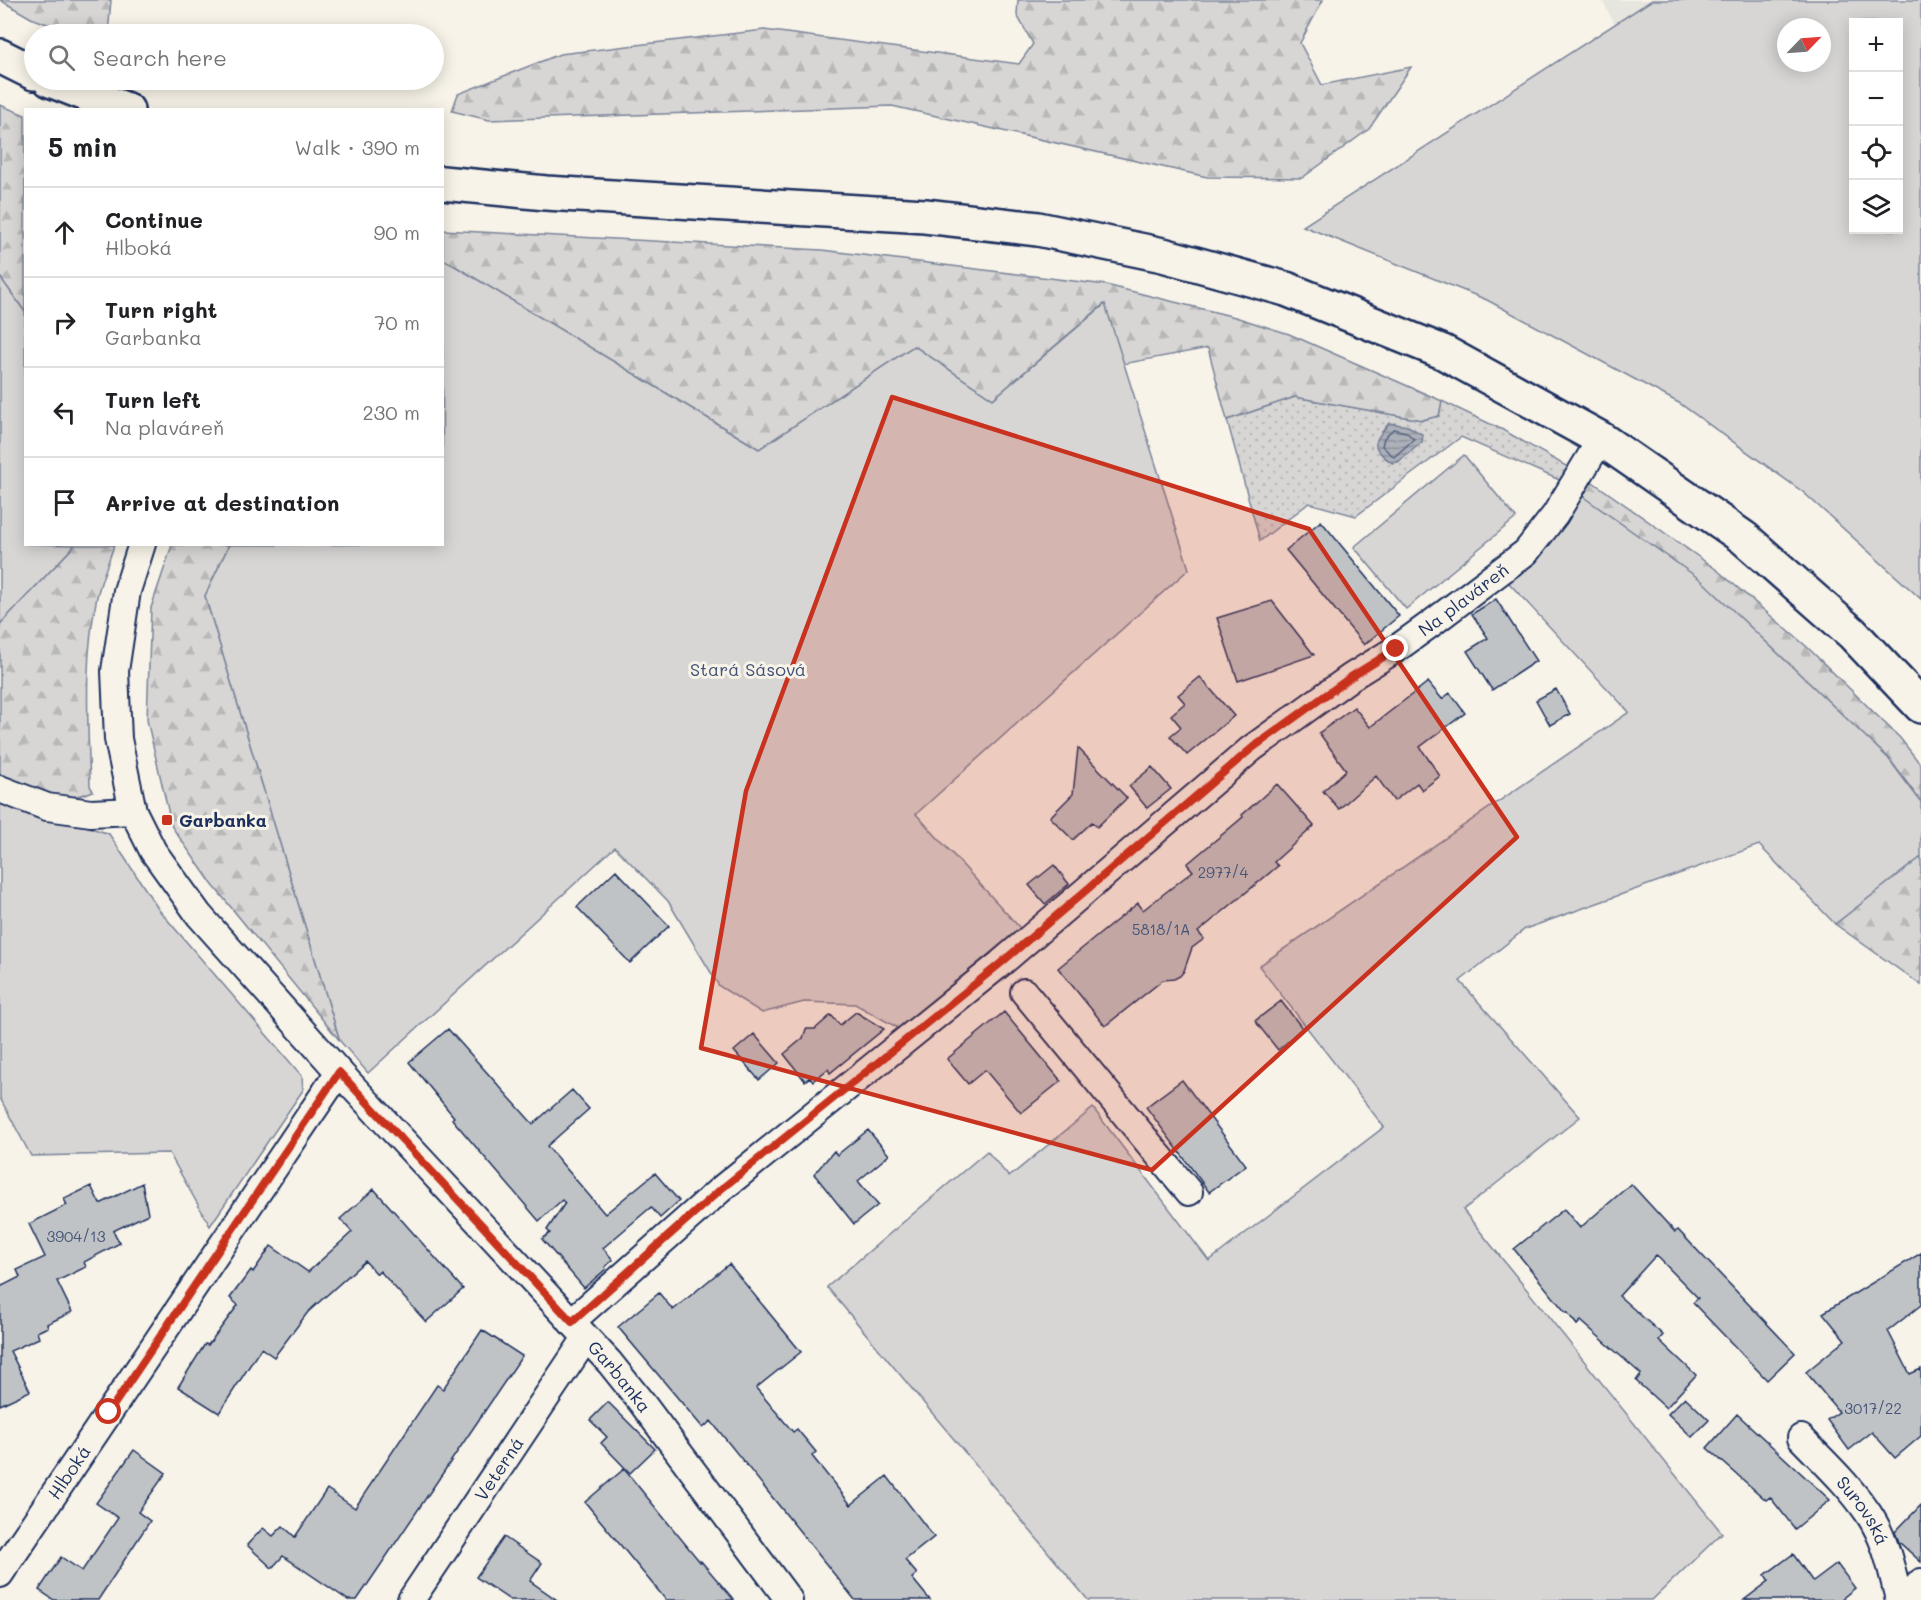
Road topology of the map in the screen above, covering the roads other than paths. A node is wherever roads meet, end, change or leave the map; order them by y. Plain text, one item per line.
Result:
1 (0, 56) edge
2 (24, 68) edge
3 (76, 90) edge
4 (122, 108) edge
5 (444, 183) edge
6 (1601, 439) junction
7 (141, 546) edge
8 (1921, 706) edge
9 (0, 789) edge
10 (132, 811) junction
11 (1024, 992) dead end
12 (339, 1072) junction
13 (1189, 1192) dead end
14 (579, 1330) junction
15 (1800, 1438) dead end
16 (0, 1574) edge
17 (1921, 1582) edge
18 (411, 1600) edge
19 (789, 1600) edge
20 (1899, 1600) edge
21 (1905, 1600) edge

1 - 2 street
3 - 4 street
5 - 6 street
6 - 8 street
6 - 14 street, Na plaváreň
7 - 10 street, Garbanka
9 - 10 street
10 - 12 street, Garbanka
11 - 13 street
12 - 14 street, Garbanka
12 - 16 street, Hlboká
14 - 18 street, Veterná
14 - 19 street, Garbanka
15 - 20 street, Surovská
17 - 21 street

